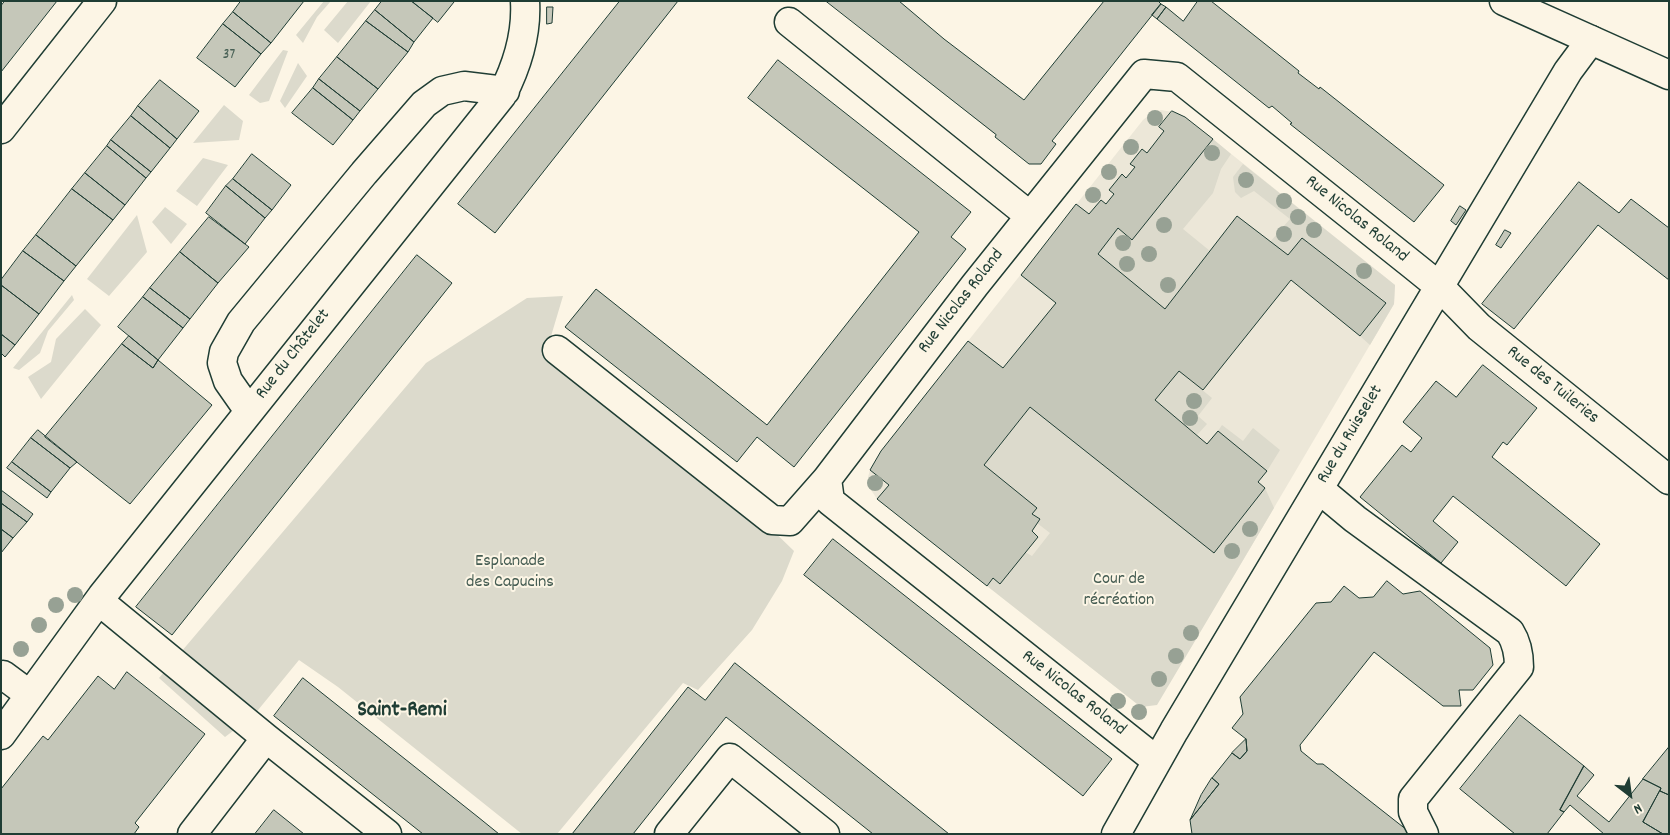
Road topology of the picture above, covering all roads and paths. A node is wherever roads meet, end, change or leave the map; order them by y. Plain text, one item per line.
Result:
1 (102, 1) edge
2 (525, 1) edge
3 (1504, 1) edge
4 (789, 22) dead end
5 (1591, 40) junction
6 (1669, 75) edge
7 (504, 91) junction
8 (1, 129) edge
9 (1030, 216) junction
10 (1440, 287) junction
11 (557, 350) dead end
12 (249, 412) junction
13 (827, 479) junction
14 (1669, 480) edge
15 (1319, 489) junction
16 (95, 592) junction
17 (3, 675) dead end
18 (30, 695) junction
19 (1, 735) edge
20 (266, 738) junction
21 (1157, 760) junction
22 (192, 834) edge
23 (387, 834) edge
24 (669, 834) edge
25 (825, 834) edge
26 (1116, 834) edge
27 (1424, 834) edge

1 - 8 street
2 - 7 street, Rue du Châtelet
3 - 5 street
4 - 9 street
5 - 6 street
5 - 10 street, Rue du Ruisselet
7 - 12 street, Rue du Châtelet
7 - 12 street
9 - 10 street, Rue Nicolas Roland
9 - 13 street, Rue Nicolas Roland
10 - 14 street, Rue des Tuileries
10 - 15 street, Rue du Ruisselet
11 - 13 street
12 - 16 street, Rue du Châtelet
13 - 21 street, Rue Nicolas Roland
15 - 21 street, Rue du Ruisselet
15 - 27 street
16 - 18 street, Rue du Châtelet
16 - 20 street
17 - 18 street
18 - 19 street, Rue du Châtelet
20 - 22 street
20 - 23 street
21 - 26 street, Rue du Ruisselet
24 - 25 street

